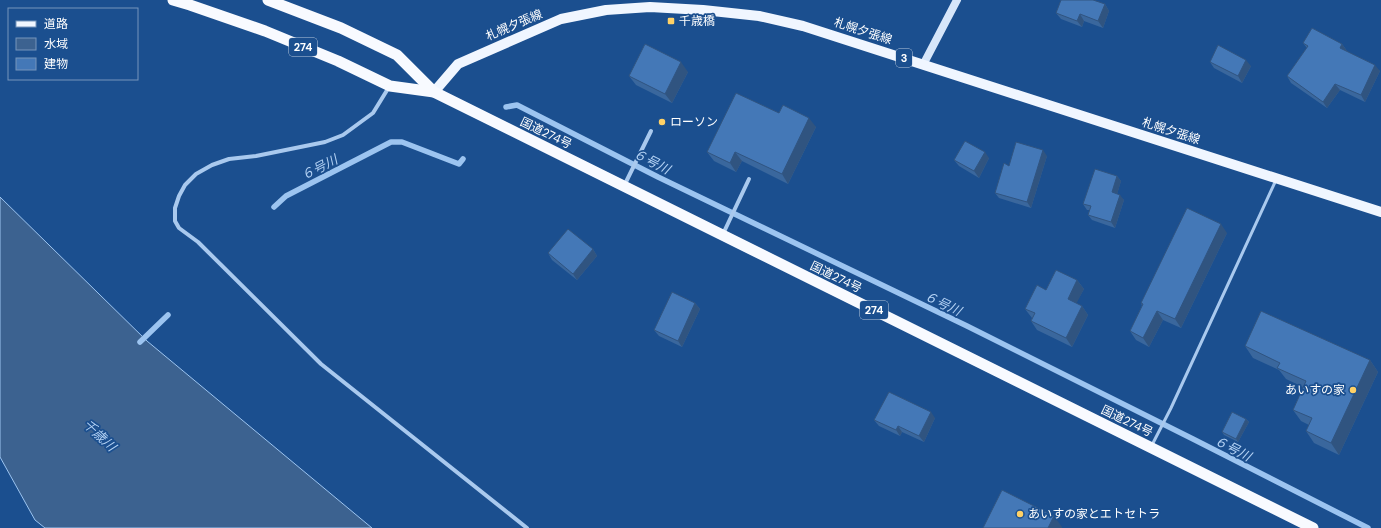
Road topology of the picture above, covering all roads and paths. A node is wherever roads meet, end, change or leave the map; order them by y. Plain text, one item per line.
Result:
1 (173, 0) edge
2 (268, 0) edge
3 (956, 0) edge
4 (923, 65) junction
5 (390, 86) junction
6 (434, 92) junction
7 (651, 131) dead end
8 (1277, 178) junction
9 (749, 179) dead end
10 (624, 186) junction
11 (1381, 212) edge
12 (722, 235) junction
13 (1151, 447) junction
14 (526, 528) edge
15 (1313, 528) edge

1 - 5 highway, 国道274号 / 274
2 - 6 highway, 国道274号 / 274
3 - 4 main road
4 - 6 main road, 札幌夕張線 / 3
4 - 8 main road, 札幌夕張線 / 3
5 - 6 highway, 国道274号 / 274
5 - 14 street
6 - 10 highway, 国道274号 / 274
7 - 10 street
8 - 11 main road, 札幌夕張線 / 3
8 - 13 lane
9 - 12 street
10 - 12 highway, 国道274号 / 274
12 - 13 highway, 国道274号 / 274
13 - 15 highway, 国道274号 / 274

